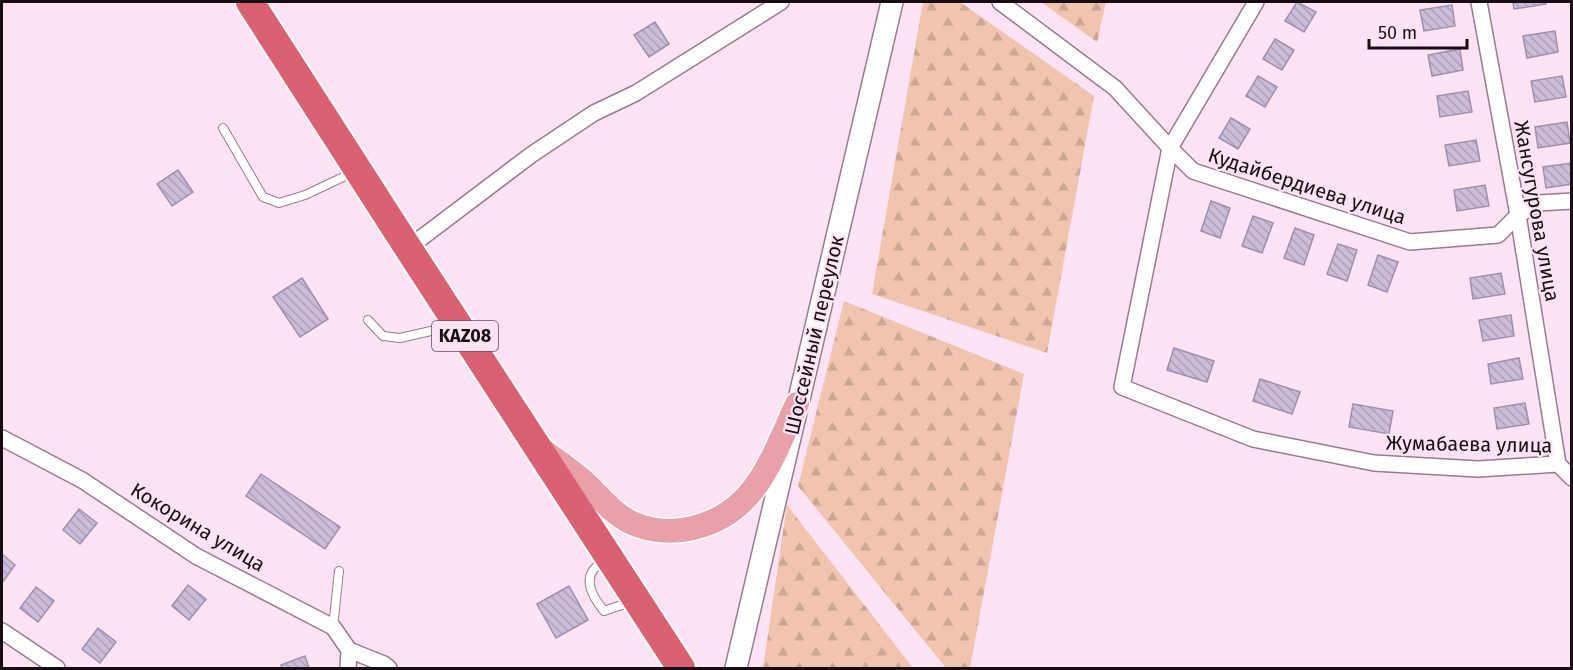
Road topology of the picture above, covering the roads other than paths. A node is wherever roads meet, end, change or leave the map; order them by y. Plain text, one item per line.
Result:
1 (250, 2) edge
2 (781, 2) edge
3 (892, 2) edge
4 (1000, 2) edge
5 (1256, 2) edge
6 (1479, 2) edge
7 (223, 128) dead end
8 (1170, 148) junction
9 (358, 170) junction
10 (1572, 201) edge
11 (1518, 215) junction
12 (408, 249) junction
13 (368, 320) dead end
14 (458, 325) junction
15 (797, 404) junction
16 (2, 438) edge
17 (538, 446) junction
18 (1558, 464) junction
19 (1572, 478) edge
20 (339, 571) dead end
21 (333, 627) junction
22 (2, 631) edge
23 (349, 650) junction
24 (57, 669) edge
25 (348, 669) edge
26 (389, 669) edge
27 (681, 669) edge
28 (736, 669) edge

1 - 9 highway, KAZ08
2 - 12 street
3 - 15 main road, Шоссейный переулок
4 - 8 street, Кудайбердиева улица
5 - 8 street
6 - 11 street, Жансугурова улица
7 - 9 lane
8 - 11 street, Кудайбердиева улица
8 - 18 street, Жумабаева улица
9 - 12 highway, KAZ08
10 - 11 street, Кудайбердиева улица
11 - 18 street, Жансугурова улица
12 - 14 highway, KAZ08
13 - 14 lane
14 - 17 highway, KAZ08
15 - 17 main road
15 - 28 main road, Шоссейный переулок
16 - 21 street, Кокорина улица
17 - 27 highway, KAZ08
18 - 19 street, Жумабаева улица
20 - 21 lane
21 - 23 street, Кокорина улица
22 - 24 street
23 - 25 street
23 - 26 street

